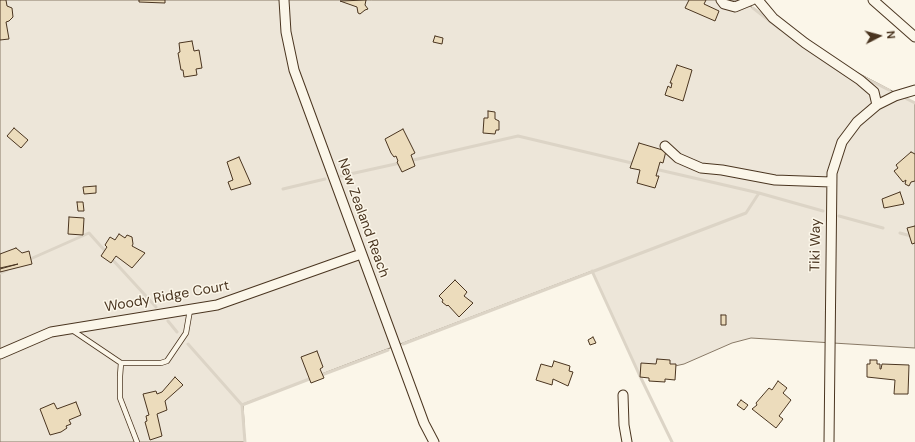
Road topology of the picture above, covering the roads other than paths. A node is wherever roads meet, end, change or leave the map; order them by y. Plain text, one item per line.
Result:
1 (284, 0) edge
2 (722, 0) edge
3 (752, 0) edge
4 (758, 0) edge
5 (873, 0) edge
6 (915, 37) edge
7 (915, 90) edge
8 (877, 105) junction
9 (665, 146) dead end
10 (831, 182) junction
11 (361, 254) junction
12 (190, 310) junction
13 (71, 329) junction
14 (0, 354) edge
15 (121, 362) junction
16 (623, 395) dead end
17 (137, 442) edge
18 (434, 442) edge
19 (627, 442) edge
20 (829, 442) edge

1 - 11 street, New Zealand Reach
2 - 3 street
4 - 8 street
5 - 6 street
7 - 8 street, Tiki Way
8 - 10 street, Tiki Way
9 - 10 street
10 - 20 street, Tiki Way
11 - 12 street, Woody Ridge Court
11 - 18 street, New Zealand Reach
12 - 13 street, Woody Ridge Court
12 - 15 lane
13 - 14 street, Woody Ridge Court
13 - 15 lane
15 - 17 lane
16 - 19 street

